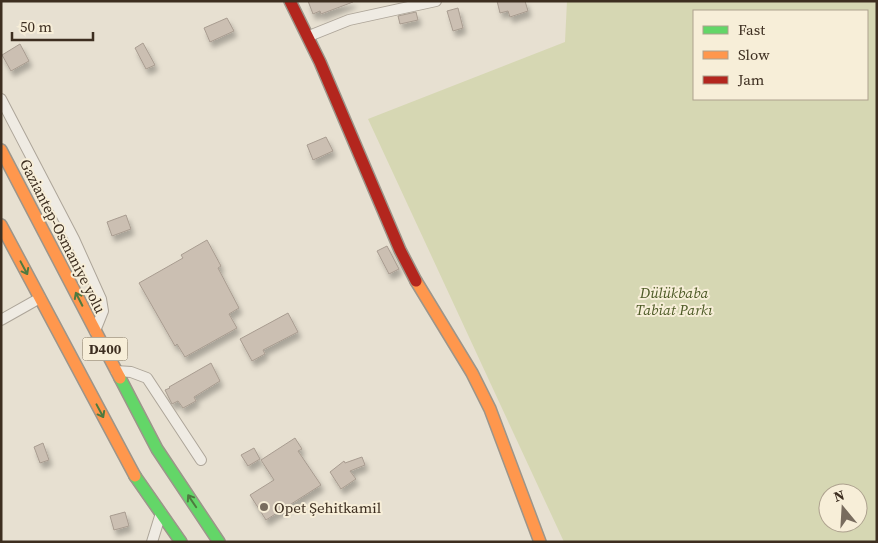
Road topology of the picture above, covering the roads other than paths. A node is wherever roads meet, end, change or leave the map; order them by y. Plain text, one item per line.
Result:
1 (290, 1) edge
2 (436, 1) edge
3 (309, 36) junction
4 (1, 99) edge
5 (1, 150) edge
6 (1, 225) edge
7 (40, 298) junction
8 (1, 320) edge
9 (96, 331) junction
10 (116, 371) junction
11 (201, 460) dead end
12 (162, 513) junction
13 (152, 542) edge
14 (182, 542) edge
15 (219, 542) edge
16 (540, 542) edge

1 - 3 main road
2 - 3 street
3 - 16 main road
4 - 9 street
9 -> 5 main road, Gaziantep-Osmaniye yolu / D400
6 -> 7 main road, D400
7 - 8 street
7 -> 12 main road, D400
9 - 10 main road, Gaziantep-Osmaniye yolu / D400
10 - 11 street
15 -> 10 main road, Gaziantep-Osmaniye yolu / D400
12 - 13 street
12 - 14 main road, D400

